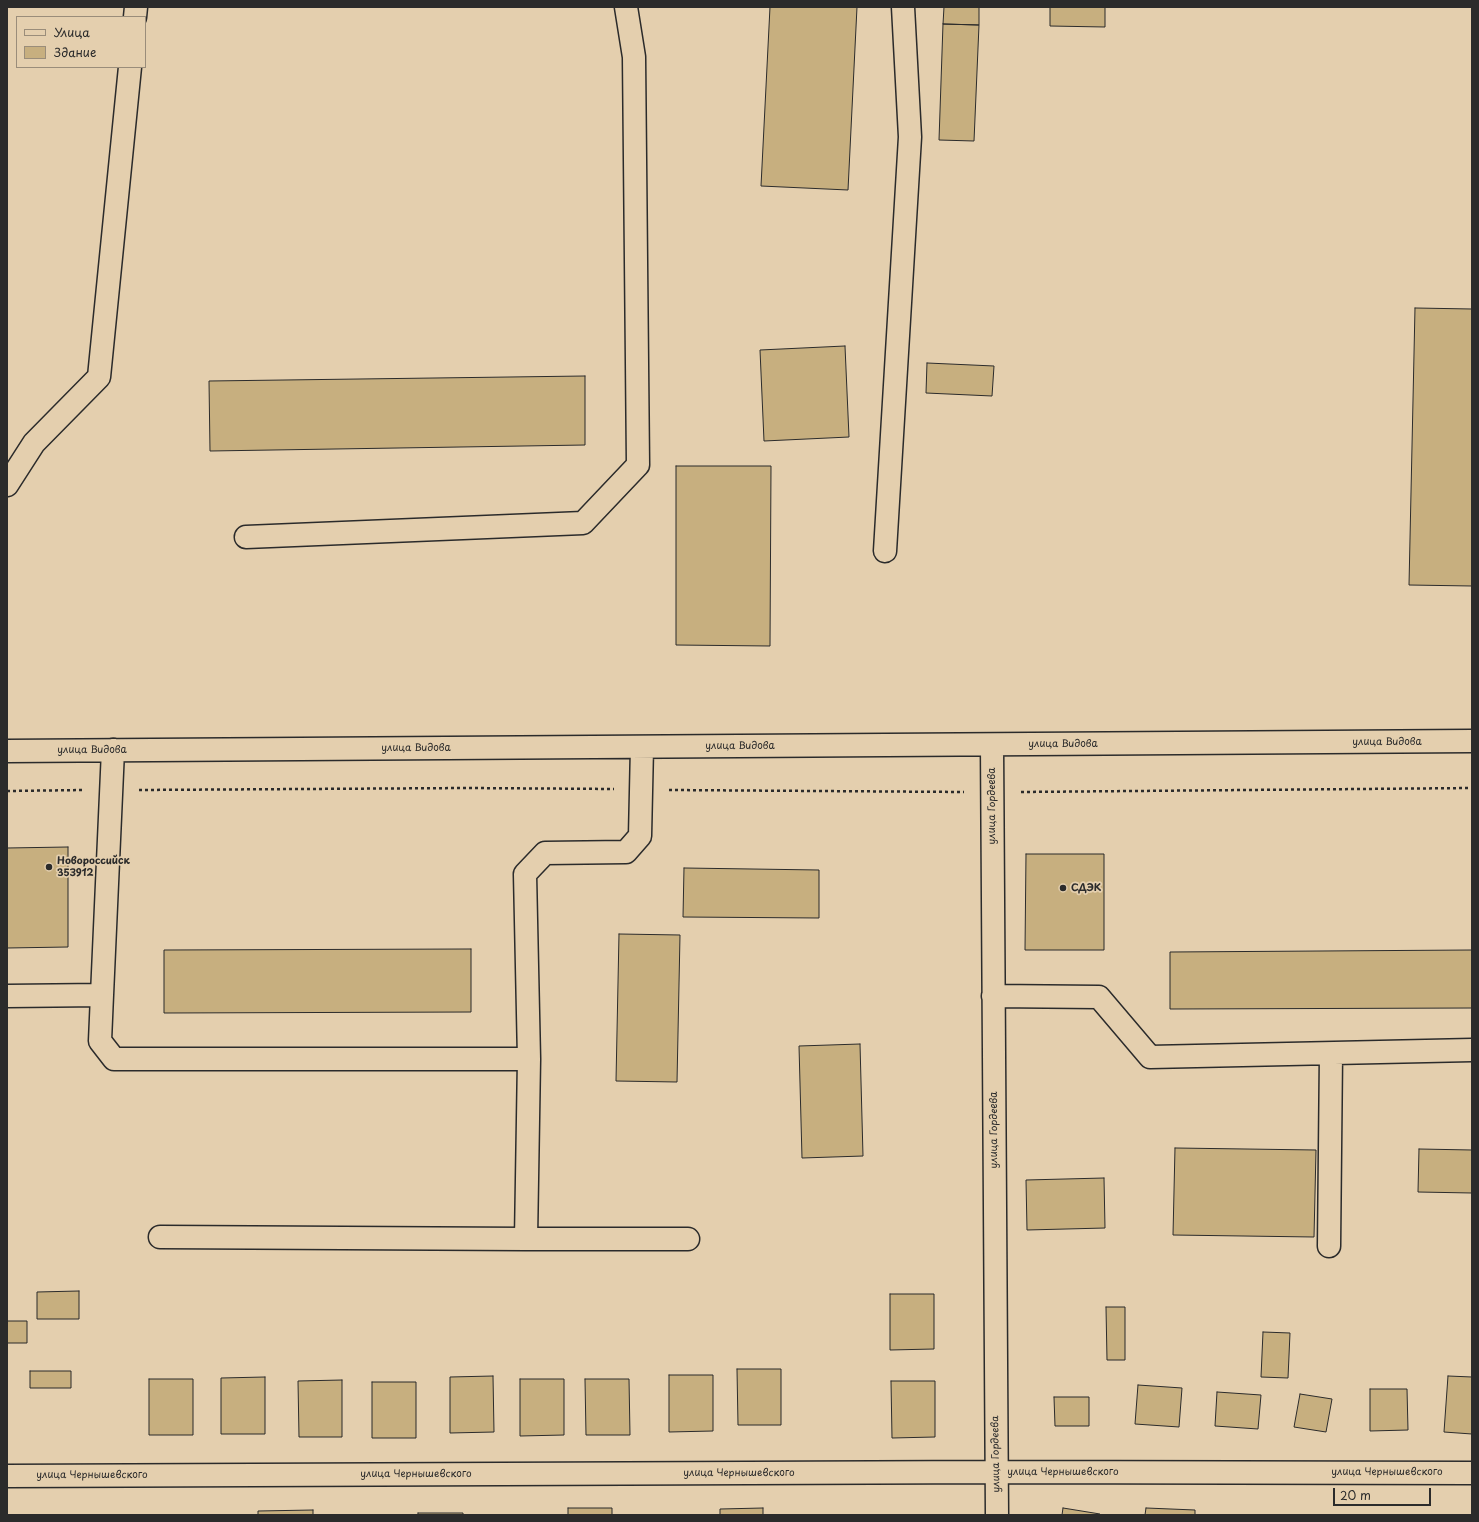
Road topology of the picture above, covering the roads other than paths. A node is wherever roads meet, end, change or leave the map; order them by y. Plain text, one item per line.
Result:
1 (626, 7) edge
2 (902, 7) edge
3 (130, 68) edge
4 (7, 485) edge
5 (246, 537) dead end
6 (885, 550) dead end
7 (1472, 741) edge
8 (992, 744) junction
9 (642, 747) junction
10 (113, 750) junction
11 (7, 751) edge
12 (102, 995) junction
13 (7, 996) edge
14 (994, 996) junction
15 (1472, 1050) edge
16 (1331, 1054) junction
17 (529, 1059) junction
18 (160, 1237) dead end
19 (526, 1239) junction
20 (688, 1239) dead end
21 (1329, 1246) dead end
22 (996, 1472) junction
23 (1472, 1472) edge
24 (7, 1476) edge
25 (997, 1515) edge

1 - 5 street
2 - 6 street
3 - 4 street
7 - 8 street, улица Видова
8 - 9 street, улица Видова
8 - 14 street, улица Гордеева
9 - 10 street, улица Видова
9 - 17 street
10 - 11 street, улица Видова
10 - 12 street
12 - 13 street
12 - 17 street
14 - 16 street
14 - 22 street, улица Гордеева
15 - 16 street
16 - 21 street
17 - 19 street
18 - 19 street
19 - 20 street
22 - 23 street, улица Чернышевского
22 - 24 street, улица Чернышевского
22 - 25 street, улица Гордеева

